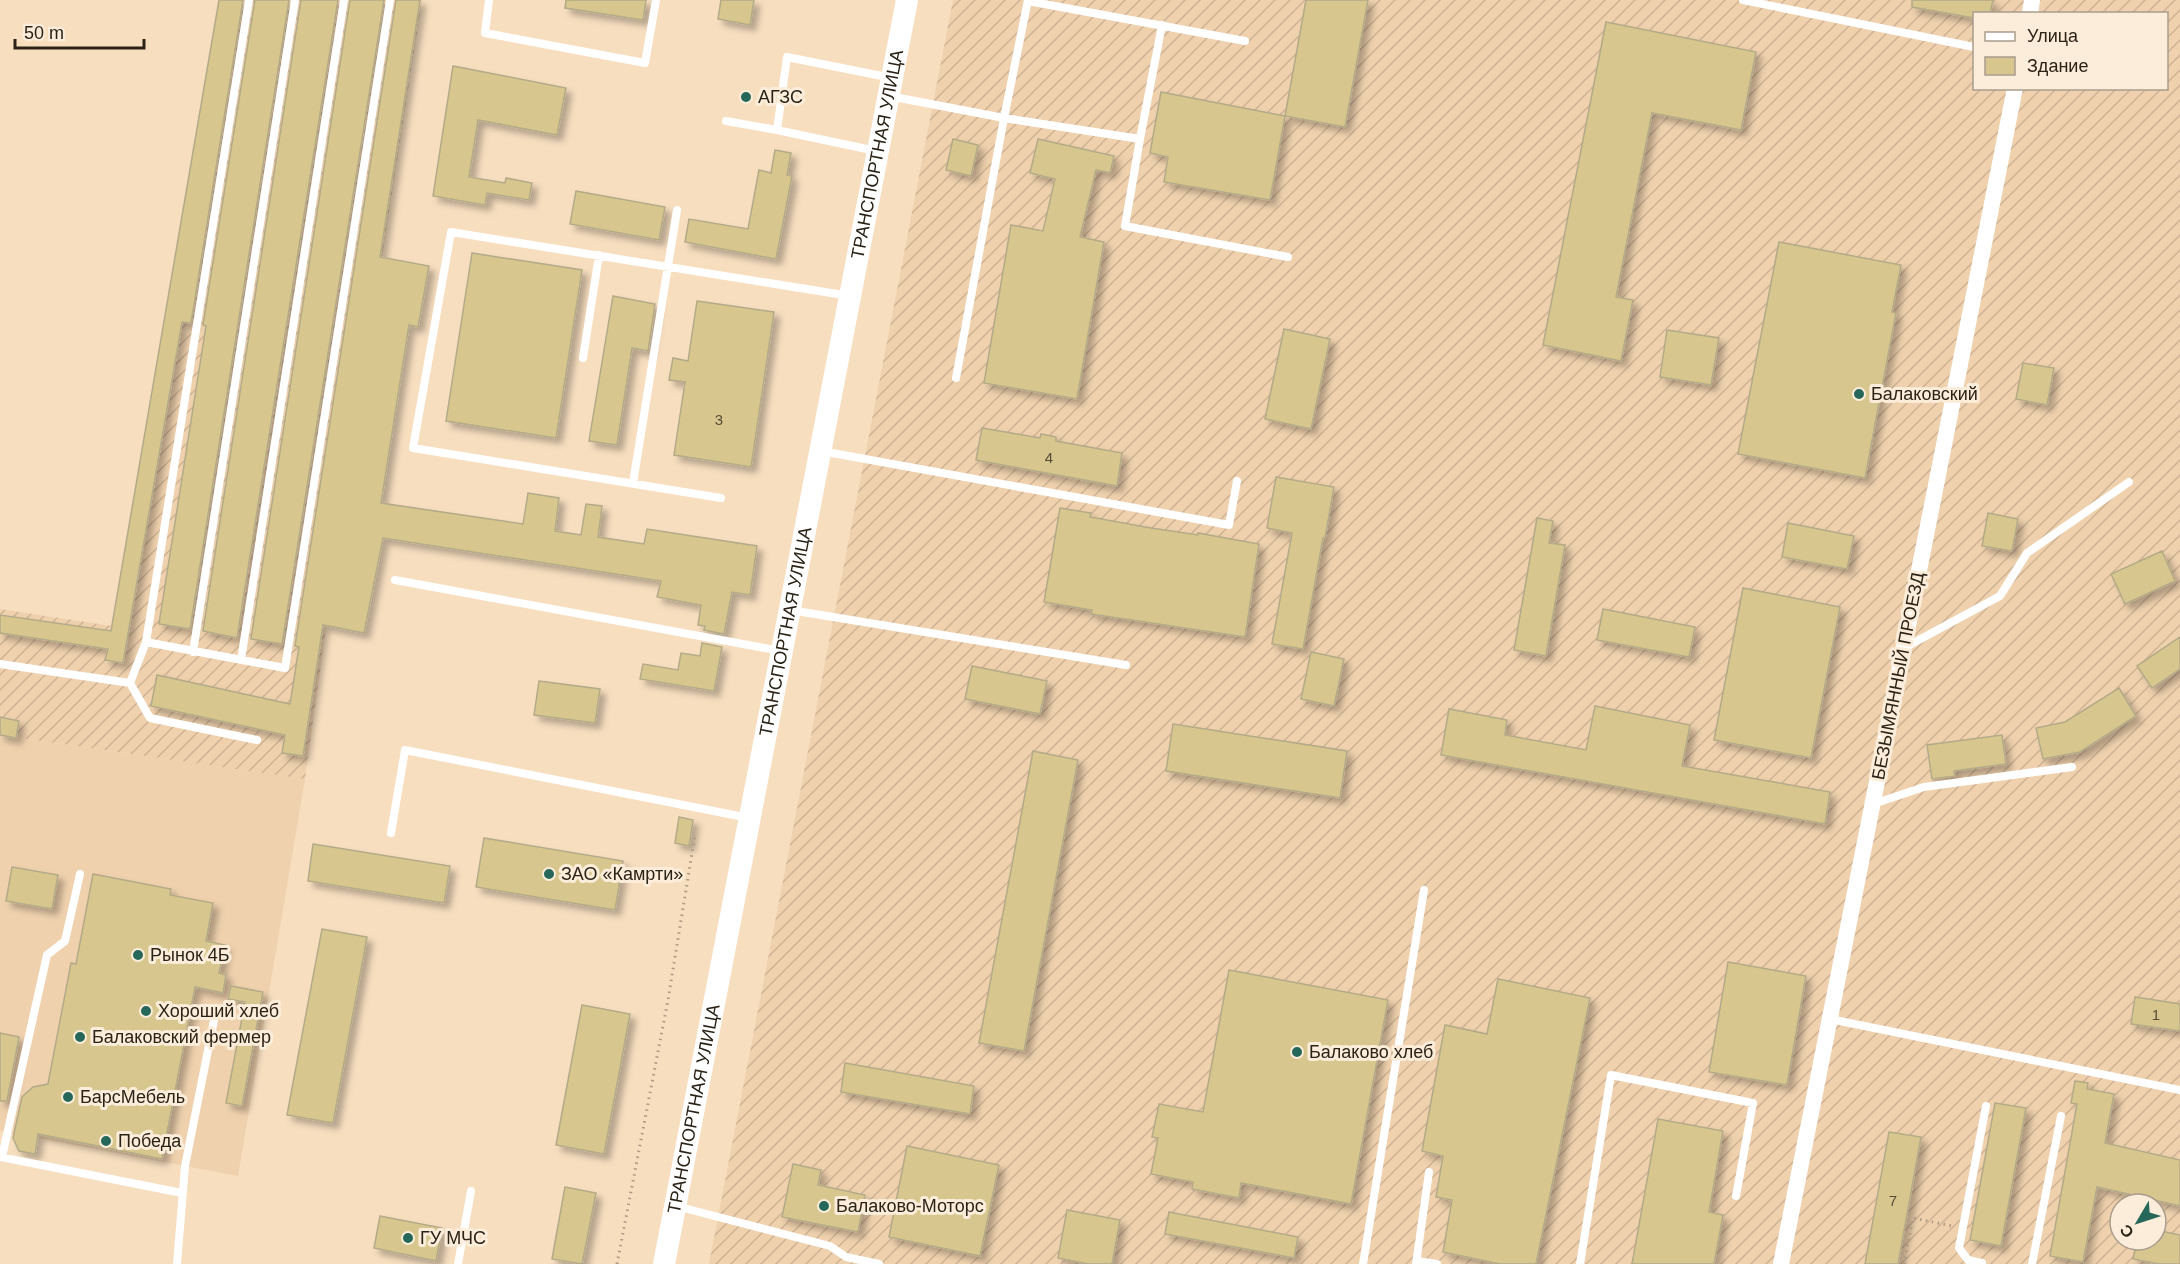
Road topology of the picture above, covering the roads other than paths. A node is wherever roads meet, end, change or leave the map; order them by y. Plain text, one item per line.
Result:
1 (249, 0) edge
2 (295, 0) edge
3 (345, 0) edge
4 (390, 0) edge
5 (489, 0) edge
6 (656, 0) edge
7 (907, 0) edge
8 (1028, 0) edge
9 (1743, 0) edge
10 (1162, 25) junction
11 (1245, 40) dead end
12 (1973, 47) edge
13 (890, 87) junction
14 (2015, 90) edge
15 (1004, 118) junction
16 (726, 121) dead end
17 (777, 130) junction
18 (1140, 139) junction
19 (878, 151) junction
20 (677, 210) dead end
21 (599, 255) junction
22 (1288, 257) dead end
23 (667, 266) junction
24 (850, 296) junction
25 (583, 358) dead end
26 (956, 378) dead end
27 (820, 451) junction
28 (1238, 481) dead end
29 (2129, 482) dead end
30 (633, 483) junction
31 (721, 498) dead end
32 (395, 580) dead end
33 (790, 610) junction
34 (146, 642) junction
35 (1904, 648) junction
36 (782, 651) junction
37 (193, 652) junction
38 (241, 660) junction
39 (0, 664) edge
40 (1126, 665) dead end
41 (130, 683) junction
42 (257, 740) dead end
43 (2072, 767) dead end
44 (1873, 804) junction
45 (750, 818) junction
46 (391, 833) dead end
47 (80, 874) dead end
48 (1424, 890) dead end
49 (216, 1010) dead end
50 (1830, 1019) junction
51 (2180, 1090) edge
52 (1986, 1106) dead end
53 (2061, 1116) dead end
54 (1, 1157) edge
55 (1429, 1172) dead end
56 (471, 1191) dead end
57 (182, 1193) junction
58 (1736, 1196) dead end
59 (675, 1206) junction
60 (1416, 1262) edge
61 (177, 1264) edge
62 (458, 1264) edge
63 (664, 1264) edge
64 (879, 1264) edge
65 (1363, 1264) edge
66 (1437, 1264) edge
67 (1580, 1264) edge
68 (1782, 1264) edge
69 (1983, 1264) edge
70 (2032, 1264) edge

1 - 34 lane
2 - 37 lane
3 - 38 lane
4 - 38 lane
5 - 6 lane
7 - 13 main road, ТРАНСПОРТНАЯ УЛИЦА
8 - 10 lane
8 - 15 lane
9 - 12 lane
10 - 11 lane
10 - 18 lane
13 - 15 lane
13 - 17 lane
13 - 19 main road, ТРАНСПОРТНАЯ УЛИЦА
14 - 35 street, БЕЗЫМЯННЫЙ ПРОЕЗД
15 - 18 lane
15 - 26 lane
16 - 17 lane
17 - 19 lane
18 - 22 lane
19 - 24 main road, ТРАНСПОРТНАЯ УЛИЦА
20 - 23 lane
21 - 23 lane
21 - 25 lane
21 - 30 lane
23 - 24 lane
23 - 30 lane
24 - 27 main road, ТРАНСПОРТНАЯ УЛИЦА
27 - 28 lane
27 - 33 main road, ТРАНСПОРТНАЯ УЛИЦА
29 - 35 lane
30 - 31 lane
32 - 36 lane
33 - 36 main road, ТРАНСПОРТНАЯ УЛИЦА
33 - 40 lane
34 - 37 lane
34 - 41 lane
35 - 44 street, БЕЗЫМЯННЫЙ ПРОЕЗД
36 - 45 main road, ТРАНСПОРТНАЯ УЛИЦА
37 - 38 lane
39 - 41 lane
41 - 42 lane
43 - 44 lane
44 - 50 street, БЕЗЫМЯННЫЙ ПРОЕЗД
45 - 46 lane
45 - 59 main road, ТРАНСПОРТНАЯ УЛИЦА
47 - 54 lane
48 - 65 lane
49 - 57 lane
50 - 51 lane
50 - 68 street, БЕЗЫМЯННЫЙ ПРОЕЗД
52 - 69 lane
53 - 70 lane
54 - 57 lane
55 - 60 lane
56 - 62 lane
57 - 61 lane
58 - 67 lane
59 - 63 main road, ТРАНСПОРТНАЯ УЛИЦА
59 - 64 lane
60 - 66 lane

